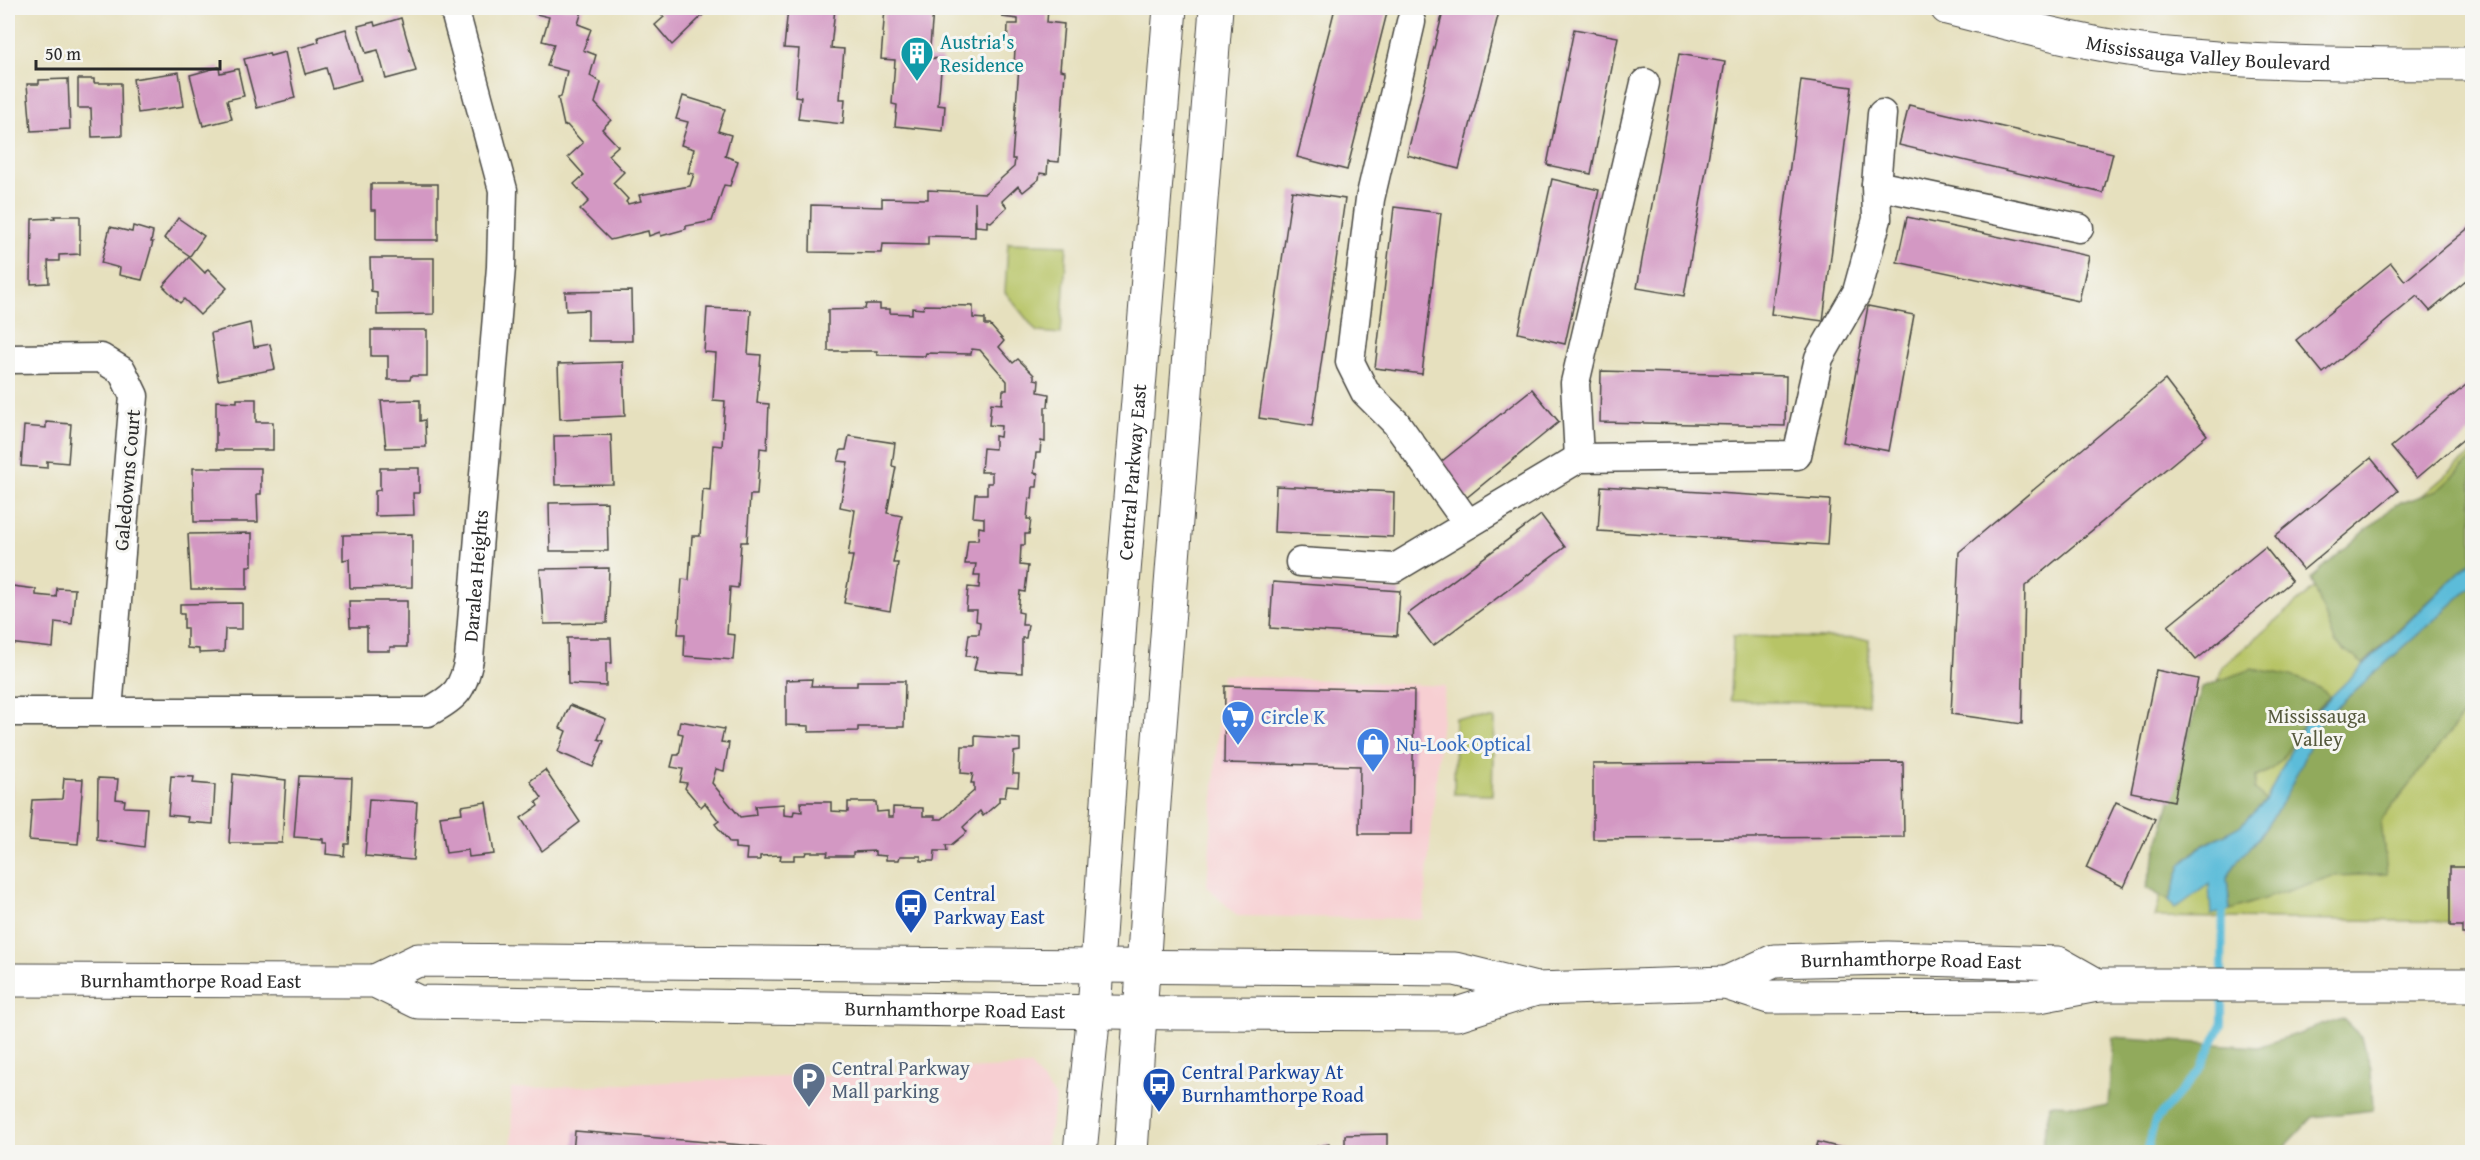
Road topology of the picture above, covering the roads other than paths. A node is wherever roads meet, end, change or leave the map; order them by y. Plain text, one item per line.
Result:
1 (454, 8) edge
2 (1170, 8) edge
3 (1216, 8) edge
4 (1947, 8) edge
5 (1411, 22) dead end
6 (2472, 64) edge
7 (1645, 83) dead end
8 (1882, 114) dead end
9 (1876, 185) junction
10 (2079, 228) dead end
11 (8, 359) edge
12 (1579, 458) junction
13 (1468, 524) junction
14 (1300, 562) dead end
15 (108, 710) junction
16 (8, 712) edge
17 (1096, 965) junction
18 (1143, 965) junction
19 (8, 980) edge
20 (375, 981) junction
21 (2472, 985) edge
22 (1536, 989) junction
23 (1094, 1011) junction
24 (1141, 1012) junction
25 (1080, 1152) edge
26 (1131, 1152) edge

1 - 15 street, Daralea Heights
2 - 17 main road, Central Parkway East
3 - 18 main road
4 - 6 main road, Mississauga Valley Boulevard
5 - 13 street
7 - 12 street
8 - 9 street
9 - 10 street
9 - 12 street
11 - 15 street, Galedowns Court
12 - 13 street
13 - 14 street
15 - 16 street, Daralea Heights
17 - 18 main road, Burnhamthorpe Road East
17 - 20 main road, Burnhamthorpe Road East
17 - 23 main road, Central Parkway East
18 - 22 main road, Burnhamthorpe Road East
18 - 24 main road
19 - 20 main road, Burnhamthorpe Road East
20 - 23 main road, Burnhamthorpe Road East
21 - 22 main road, Burnhamthorpe Road East
22 - 24 main road, Burnhamthorpe Road East
23 - 24 main road, Burnhamthorpe Road East
23 - 25 main road, Central Parkway East
24 - 26 main road

